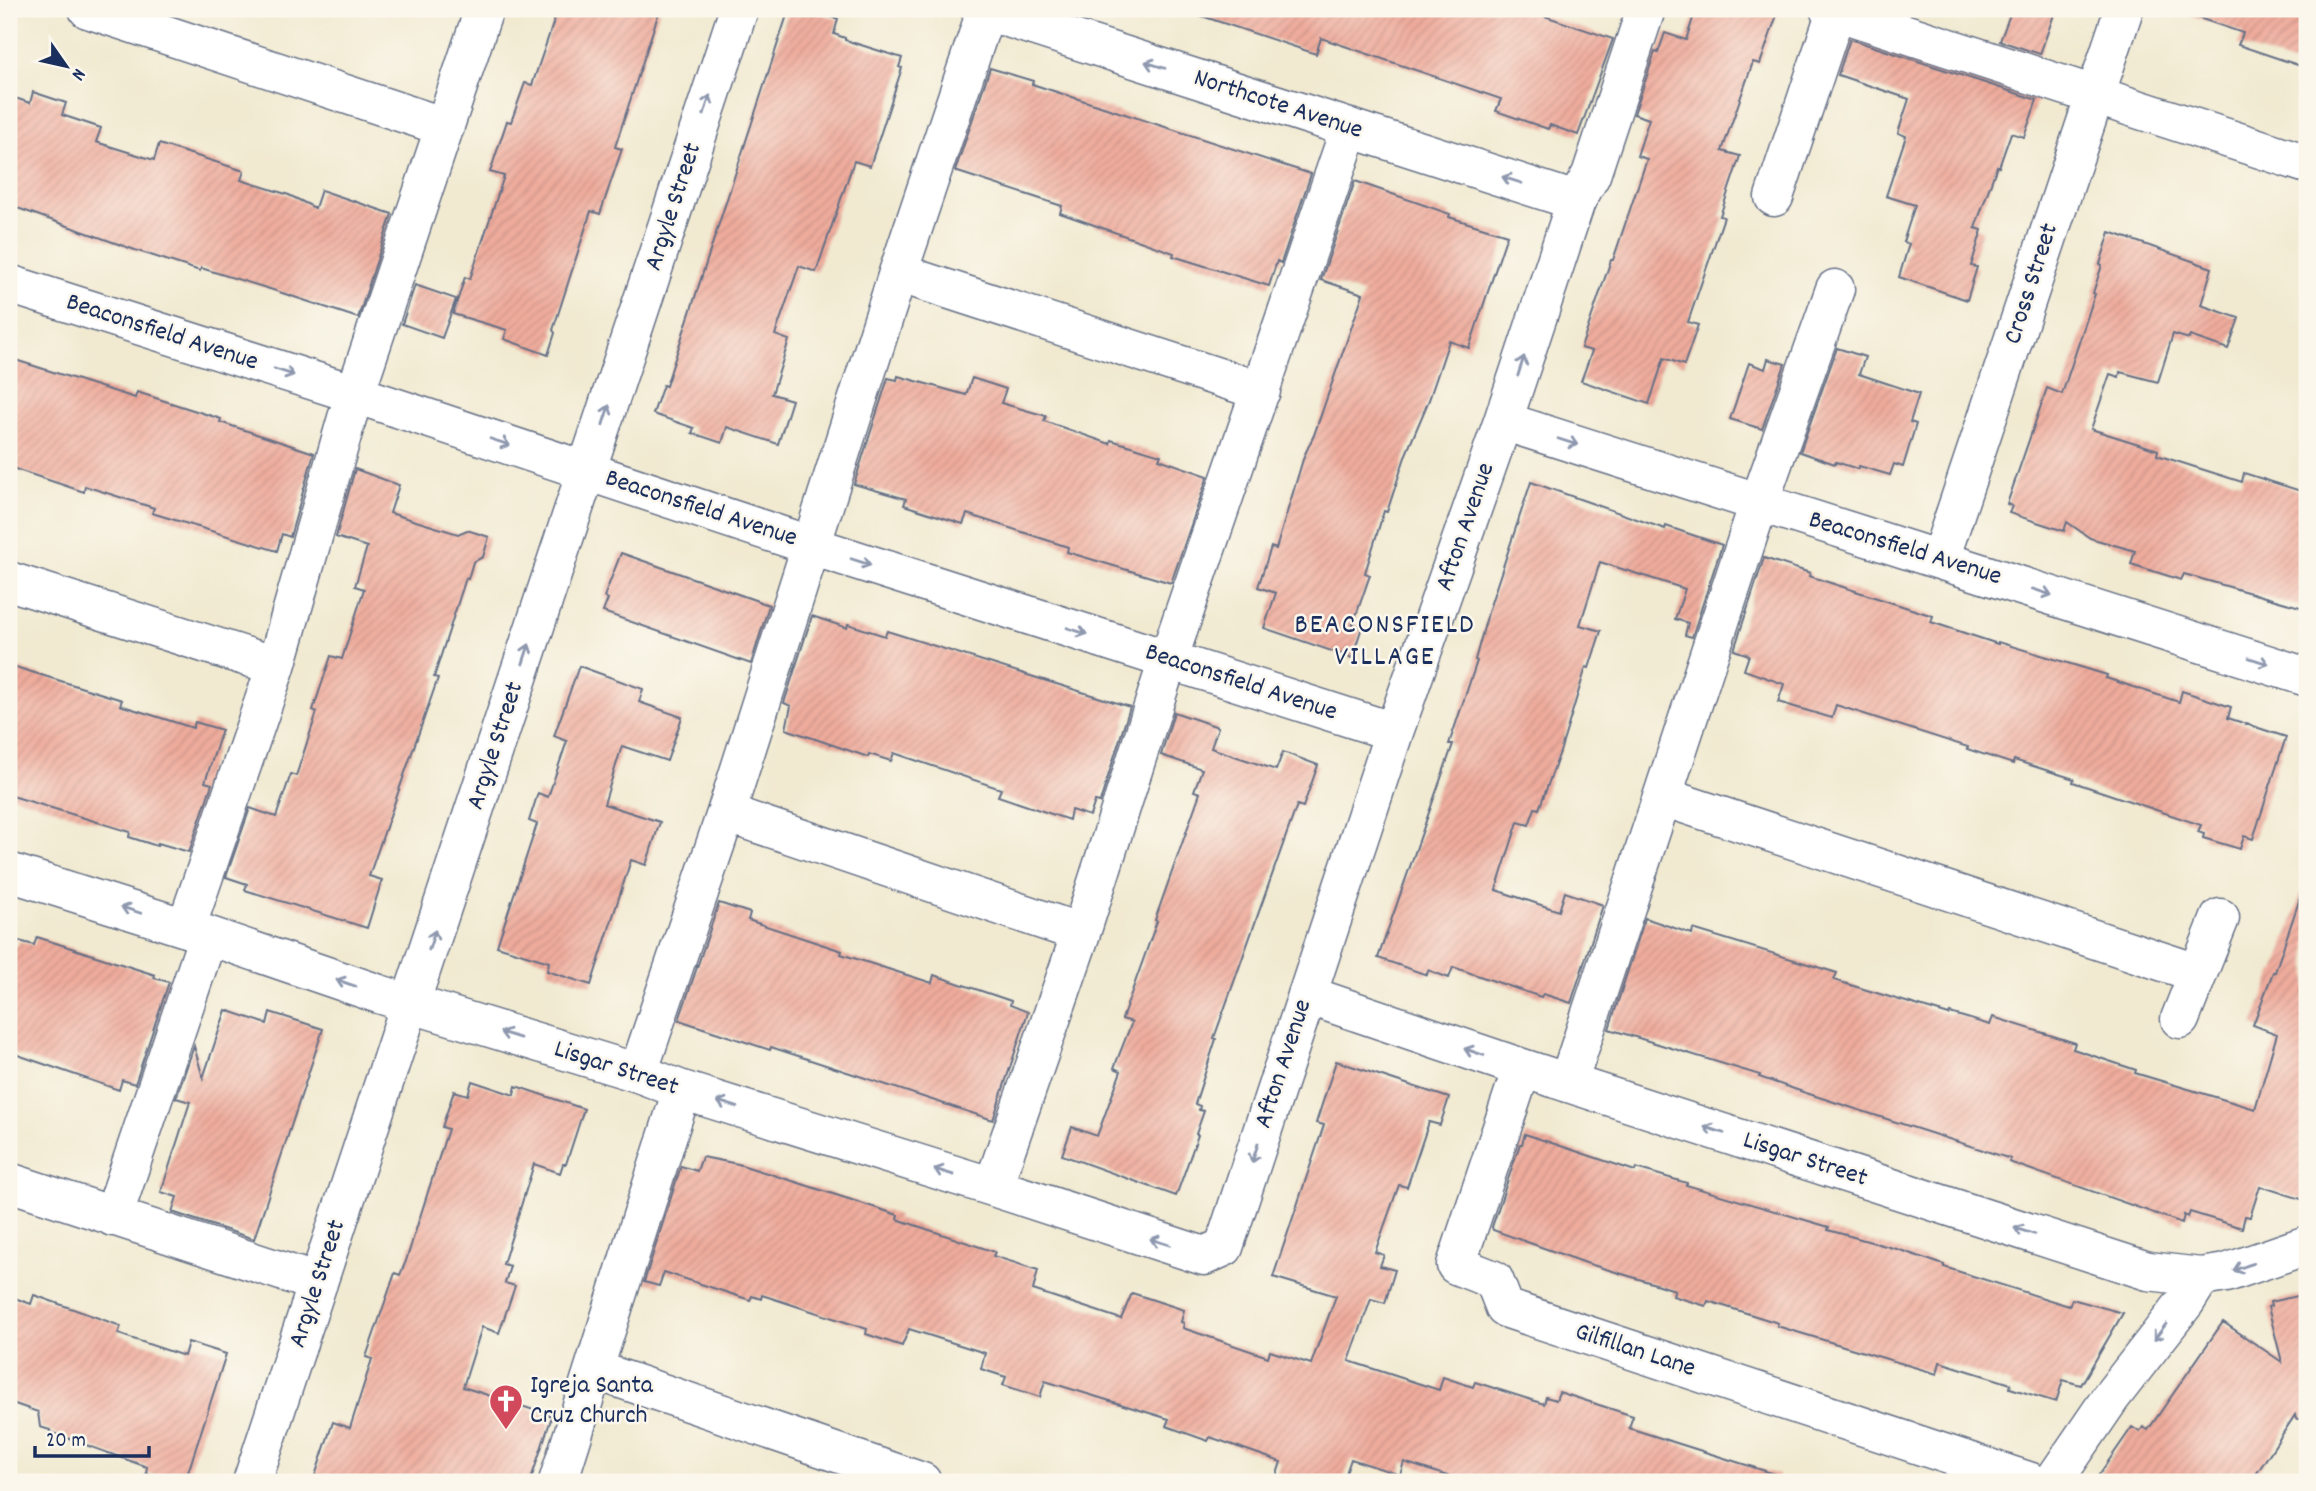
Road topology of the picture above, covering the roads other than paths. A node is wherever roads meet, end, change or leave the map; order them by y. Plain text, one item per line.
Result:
1 (88, 9) edge
2 (484, 9) edge
3 (739, 9) edge
4 (1646, 9) edge
5 (2124, 9) edge
6 (983, 10) edge
7 (1832, 10) edge
8 (2095, 95) junction
9 (445, 127) junction
10 (1350, 128) junction
11 (2307, 164) edge
12 (1774, 197) dead end
13 (1576, 201) junction
14 (898, 273) junction
15 (9, 284) edge
16 (1835, 289) dead end
17 (1261, 391) junction
18 (355, 394) junction
19 (1503, 421) junction
20 (586, 471) junction
21 (1759, 503) junction
22 (812, 546) junction
23 (1940, 559) junction
24 (9, 581) edge
25 (1168, 660) junction
26 (276, 666) junction
27 (2307, 677) edge
28 (1394, 732) junction
29 (1663, 797) junction
30 (726, 813) junction
31 (9, 872) edge
32 (2220, 918) dead end
33 (197, 932) junction
34 (1081, 933) junction
35 (2197, 973) junction
36 (1307, 995) junction
37 (411, 1005) junction
38 (2180, 1019) dead end
39 (1522, 1068) junction
40 (638, 1073) junction
41 (1568, 1083) junction
42 (682, 1090) junction
43 (9, 1182) edge
44 (993, 1187) junction
45 (113, 1217) junction
46 (2307, 1245) edge
47 (1224, 1247) joint
48 (2201, 1277) junction
49 (318, 1283) junction
50 (595, 1370) junction
51 (252, 1482) edge
52 (558, 1482) edge
53 (922, 1482) edge
54 (2031, 1482) edge
55 (2053, 1482) edge

1 - 9 street
2 - 9 street
20 -> 3 street, Argyle Street
4 - 13 street, Afton Avenue
5 - 8 street, Cross Street
10 -> 6 street, Northcote Avenue
6 - 14 street
7 - 8 street
7 - 12 street
8 - 11 street
8 - 23 street, Cross Street
9 - 18 street
13 -> 10 street, Northcote Avenue
10 - 17 street
19 -> 13 street, Afton Avenue
14 - 17 street
14 - 22 street
15 -> 18 street, Beaconsfield Avenue
16 - 21 street
17 - 25 street
18 -> 20 street, Beaconsfield Avenue
18 - 26 street
19 -> 21 street, Beaconsfield Avenue
19 - 28 street, Afton Avenue
20 - 22 street, Beaconsfield Avenue
37 -> 20 street, Argyle Street
21 - 23 street, Beaconsfield Avenue
21 - 29 street
22 -> 25 street, Beaconsfield Avenue
22 - 30 street
23 -> 27 street, Beaconsfield Avenue
24 - 26 street
25 - 28 street, Beaconsfield Avenue
25 - 34 street
26 - 33 street
28 - 36 street, Afton Avenue
29 - 35 street
29 - 41 street
30 - 34 street
30 - 40 street
33 -> 31 street, Lisgar Street
32 - 35 street
37 -> 33 street, Lisgar Street
33 - 45 street
34 - 44 street
35 - 38 street
39 -> 36 street, Lisgar Street
36 -> 47 street, Afton Avenue
40 -> 37 street, Lisgar Street
37 - 49 street, Argyle Street
39 - 41 street, Lisgar Street
39 - 54 street, Gilfillan Lane
40 - 42 street, Lisgar Street
48 -> 41 street, Lisgar Street
44 -> 42 street, Lisgar Street
42 - 50 street
43 - 45 street
47 -> 44 street, Lisgar Street
45 - 49 street
46 -> 48 street, Lisgar Street
48 -> 55 street
49 - 51 street, Argyle Street
50 - 52 street
50 - 53 street

